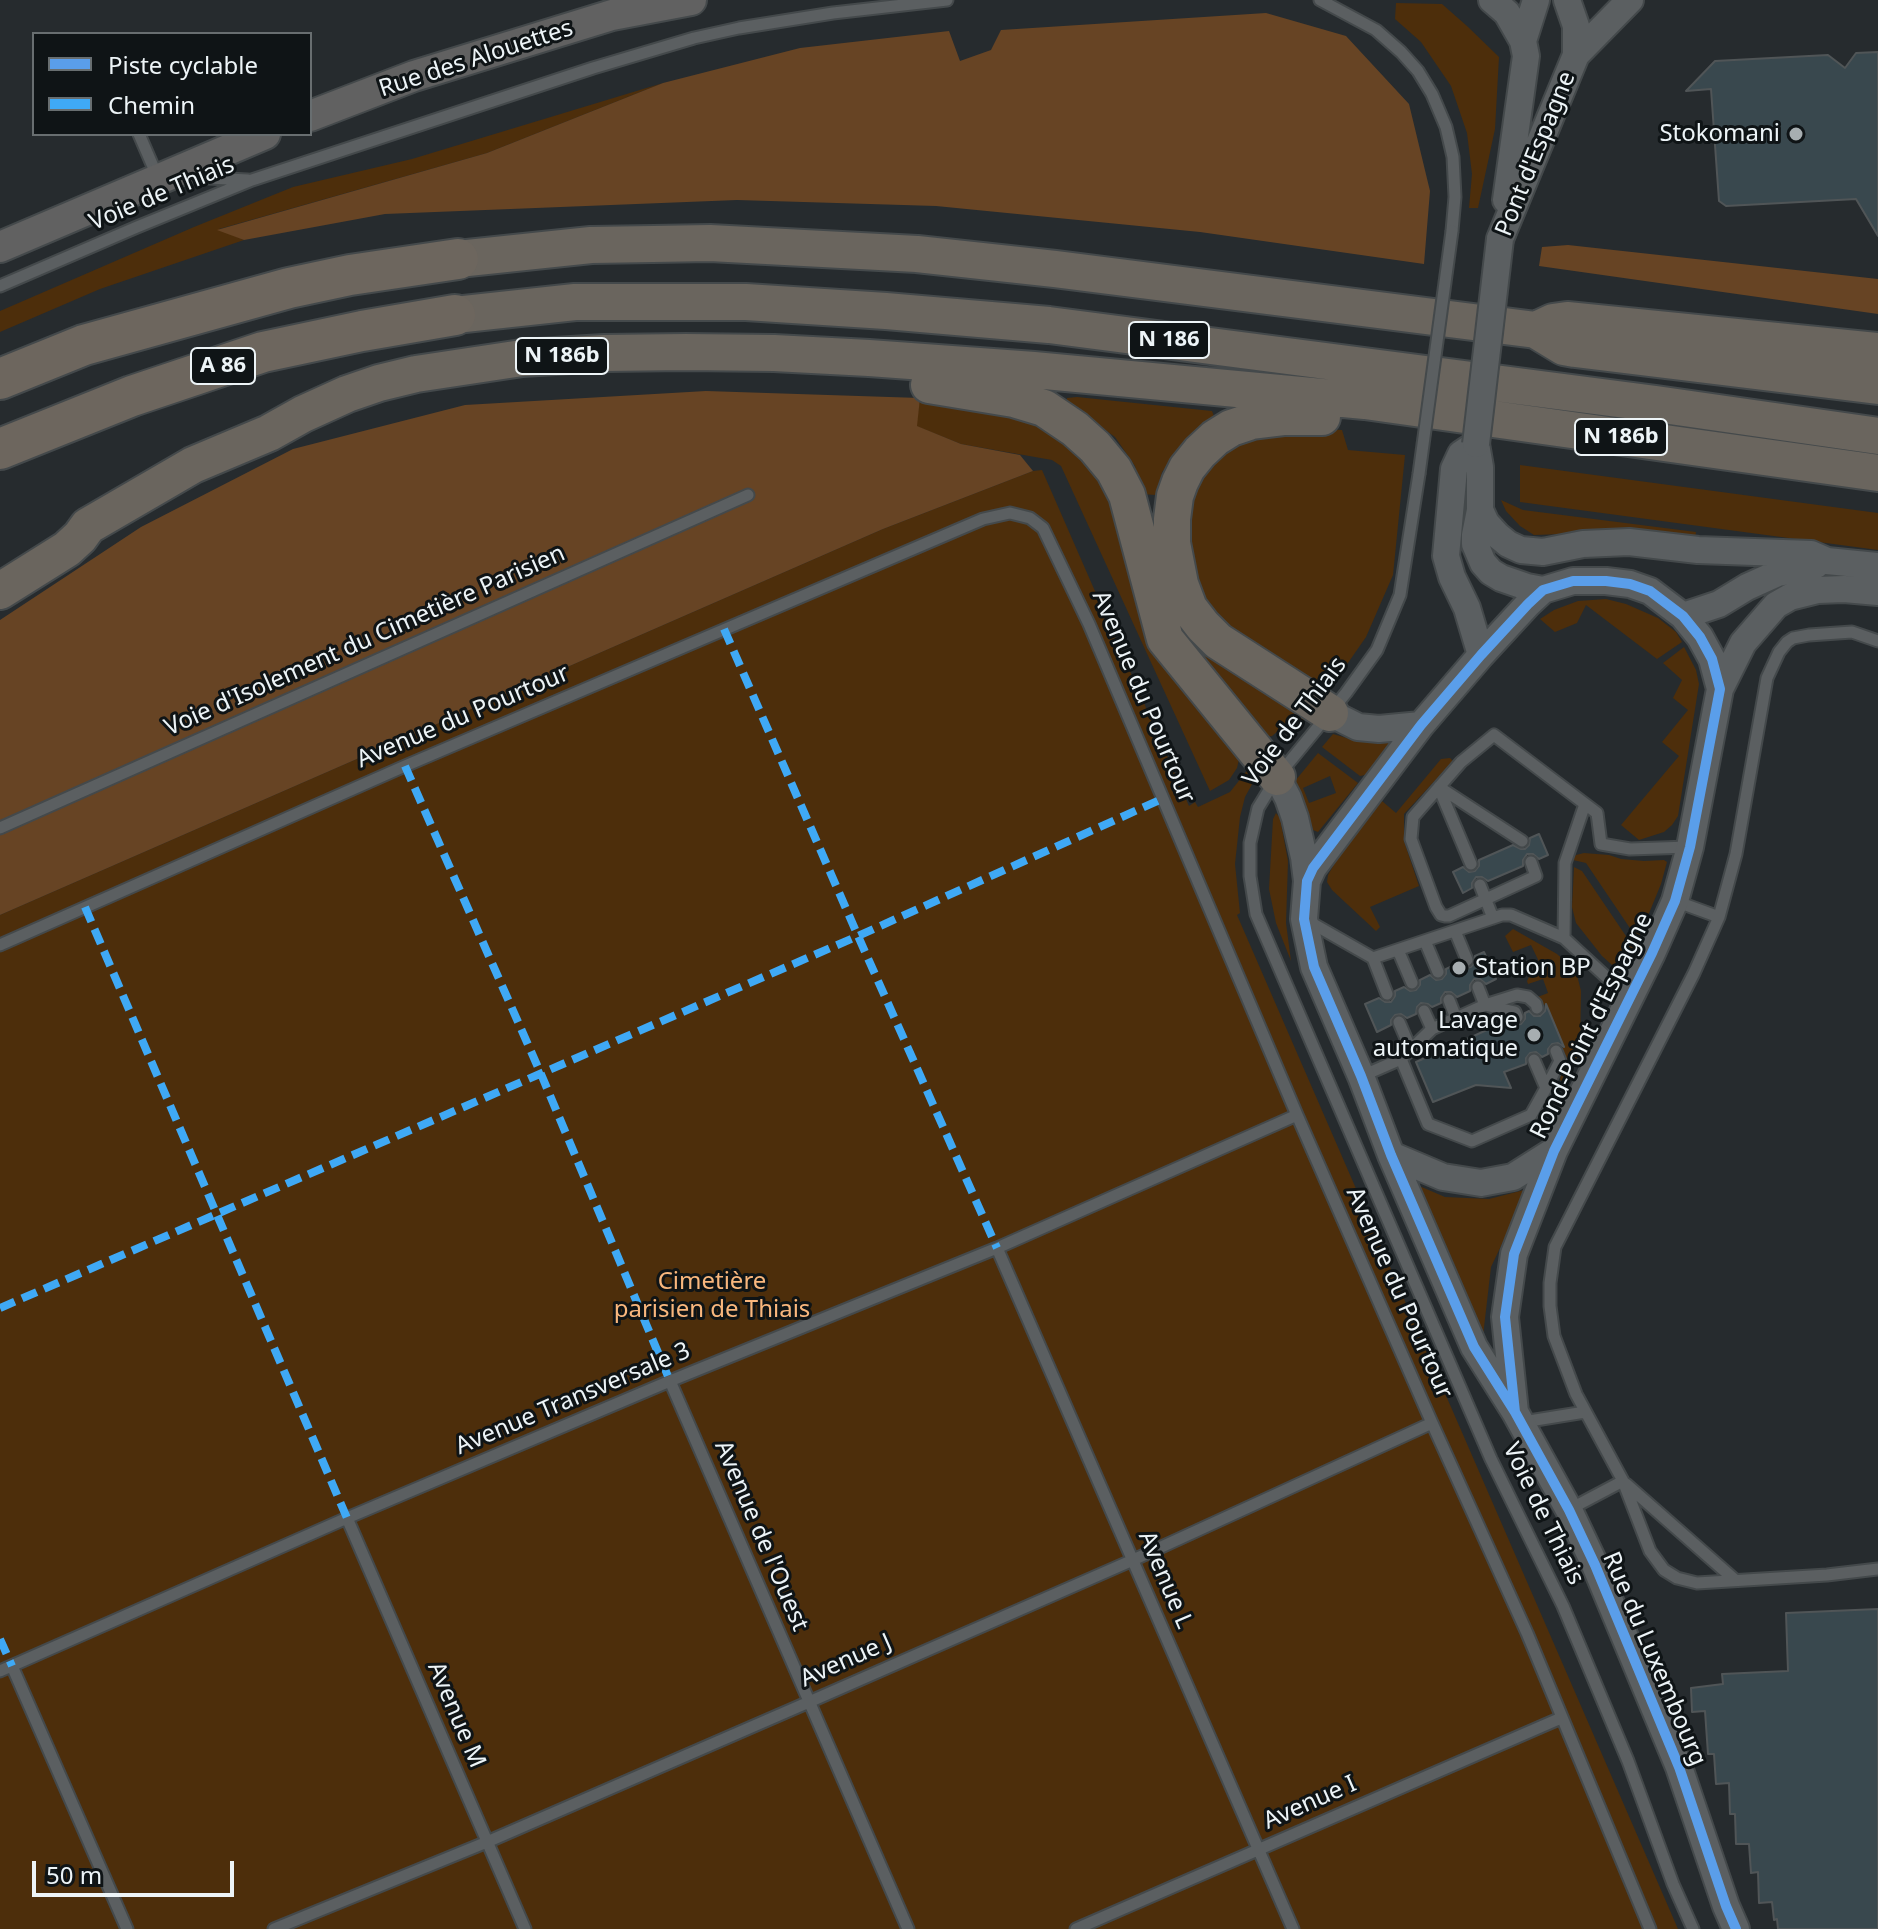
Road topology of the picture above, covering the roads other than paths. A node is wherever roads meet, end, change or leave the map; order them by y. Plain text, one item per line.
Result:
1 (691, 0) edge
2 (947, 0) edge
3 (1320, 0) edge
4 (1492, 0) edge
5 (1536, 0) edge
6 (1567, 0) edge
7 (1630, 0) edge
8 (609, 8) edge
9 (1523, 41) junction
10 (1576, 55) junction
11 (312, 115) edge
12 (140, 136) edge
13 (260, 136) edge
14 (163, 177) junction
15 (252, 180) junction
16 (1500, 239) junction
17 (0, 247) edge
18 (458, 259) joint
19 (0, 286) edge
20 (455, 315) joint
21 (1536, 330) junction
22 (1878, 351) edge
23 (869, 358) junction
24 (0, 379) edge
25 (1878, 386) edge
26 (1365, 401) junction
27 (1878, 436) edge
28 (1476, 444) junction
29 (0, 449) edge
30 (1878, 473) edge
31 (748, 495) dead end
32 (1480, 510) junction
33 (88, 526) junction
34 (1827, 561) junction
35 (1878, 566) edge
36 (0, 569) edge
37 (1543, 590) junction
38 (0, 591) edge
39 (1878, 592) edge
40 (1683, 616) junction
41 (1878, 641) edge
42 (1481, 655) junction
43 (1720, 689) junction
44 (1330, 713) junction
45 (1421, 725) junction
46 (1277, 777) junction
47 (1439, 787) junction
48 (1585, 804) junction
49 (0, 828) edge
50 (1522, 841) dead end
51 (1690, 847) junction
52 (1531, 862) dead end
53 (1471, 864) dead end
54 (1307, 881) junction
55 (1480, 885) dead end
56 (1486, 899) junction
57 (1675, 901) junction
58 (1719, 917) junction
59 (1493, 918) junction
60 (1304, 919) junction
61 (1455, 931) junction
62 (1564, 938) junction
63 (1425, 941) junction
64 (0, 945) edge
65 (1398, 950) junction
66 (1373, 958) junction
67 (1467, 960) dead end
68 (1438, 972) dead end
69 (1412, 983) dead end
70 (1478, 987) dead end
71 (1387, 994) dead end
72 (1629, 999) junction
73 (1449, 1000) dead end
74 (1485, 1005) junction
75 (1537, 1008) dead end
76 (1424, 1011) dead end
77 (1517, 1017) dead end
78 (1456, 1018) junction
79 (1399, 1022) dead end
80 (1432, 1029) junction
81 (1411, 1050) junction
82 (1556, 1051) dead end
83 (1401, 1059) junction
84 (1534, 1060) dead end
85 (1361, 1076) junction
86 (1546, 1088) junction
87 (1297, 1115) junction
88 (1554, 1151) junction
89 (1391, 1155) junction
90 (997, 1248) junction
91 (670, 1381) junction
92 (1585, 1412) junction
93 (1518, 1418) junction
94 (1432, 1423) junction
95 (1623, 1481) junction
96 (1569, 1510) junction
97 (347, 1518) junction
98 (1133, 1560) junction
99 (1878, 1569) edge
100 (1735, 1580) junction
101 (6, 1668) edge
102 (809, 1702) junction
103 (1561, 1718) junction
104 (487, 1842) junction
105 (1258, 1850) junction
106 (127, 1929) edge
107 (274, 1929) edge
108 (525, 1929) edge
109 (908, 1929) edge
110 (1076, 1929) edge
111 (1293, 1929) edge
112 (1650, 1929) edge
113 (1693, 1929) edge
114 (1736, 1929) edge

1 - 8 main road, Rue des Alouettes
2 - 15 lane, Voie de Thiais
3 - 44 lane, Voie de Thiais, bridge
4 - 9 street
5 - 9 street
6 - 10 street
7 - 10 street
8 - 11 main road, Rue des Alouettes
9 - 16 street
10 - 16 street, Pont d'Espagne
12 - 14 lane
13 - 14 main road
14 - 15 lane
14 - 17 main road
15 - 19 lane, Voie de Thiais
16 - 28 street, Pont d'Espagne, bridge
18 - 21 highway, N 186
18 - 24 highway, A 86
20 - 27 highway, N 186
20 - 29 highway, A 86
21 - 22 highway
21 - 25 highway, N 186
23 - 26 highway, N 186b
23 - 33 highway, N 186b
23 - 46 highway
26 - 30 highway, N 186b
26 - 44 highway
28 - 32 street, Pont d'Espagne
28 - 42 street
31 - 49 lane, Voie d'Isolement du Cimetière Parisien
32 - 34 street
32 - 37 street, Pont d'Espagne
33 - 36 highway, N 186b
33 - 38 highway
34 - 35 street
34 - 40 street
37 - 40 street, Rond-Point d'Espagne
37 - 42 street
39 - 43 street
40 - 43 street, Rond-Point d'Espagne
41 - 58 lane
42 - 45 street
43 - 51 street, Rond-Point d'Espagne
44 - 45 street
44 - 46 lane, Voie de Thiais
45 - 54 street
46 - 54 street
46 - 113 lane, Voie de Thiais
47 - 48 lane
47 - 50 lane
47 - 53 lane
47 - 56 lane
48 - 51 lane
48 - 62 lane
51 - 57 street, Rond-Point d'Espagne
52 - 56 lane
54 - 60 street
55 - 56 lane
56 - 59 lane
57 - 58 lane
57 - 72 street, Rond-Point d'Espagne
58 - 92 lane
59 - 61 lane
59 - 62 lane
60 - 66 lane
60 - 85 street
61 - 63 lane
61 - 67 lane
62 - 72 lane
63 - 65 lane
63 - 68 lane
64 - 87 lane, Avenue du Pourtour
65 - 66 lane
65 - 69 lane
66 - 71 lane
70 - 74 lane
72 - 88 street, Rond-Point d'Espagne
73 - 78 lane
74 - 75 lane
74 - 77 lane
74 - 78 lane
76 - 80 lane
78 - 80 lane
79 - 81 lane
80 - 81 lane
81 - 83 lane
82 - 86 lane
83 - 85 lane
83 - 86 lane
84 - 86 lane
85 - 89 street
87 - 90 lane, Avenue Transversale 3
87 - 94 lane, Avenue du Pourtour
88 - 89 street
88 - 93 street, Rond-Point d'Espagne
89 - 93 street
90 - 91 lane, Avenue Transversale 3
90 - 98 lane, Avenue L
91 - 97 lane, Avenue Transversale 3
91 - 102 lane, Avenue de l'Ouest
92 - 93 lane
92 - 95 lane
93 - 96 street, Rue du Luxembourg
94 - 98 lane, Avenue J
94 - 103 lane, Avenue du Pourtour
95 - 96 lane
95 - 100 lane
95 - 100 lane
96 - 114 street, Rue du Luxembourg
97 - 101 lane, Avenue Transversale 3
97 - 104 lane, Avenue M
98 - 102 lane, Avenue J
98 - 105 lane, Avenue L
99 - 100 lane
101 - 106 lane
102 - 104 lane, Avenue J
102 - 109 lane, Avenue de l'Ouest
103 - 105 lane, Avenue I
103 - 112 lane, Avenue du Pourtour
104 - 107 lane, Avenue J
104 - 108 lane, Avenue M
105 - 110 lane, Avenue I
105 - 111 lane, Avenue L

